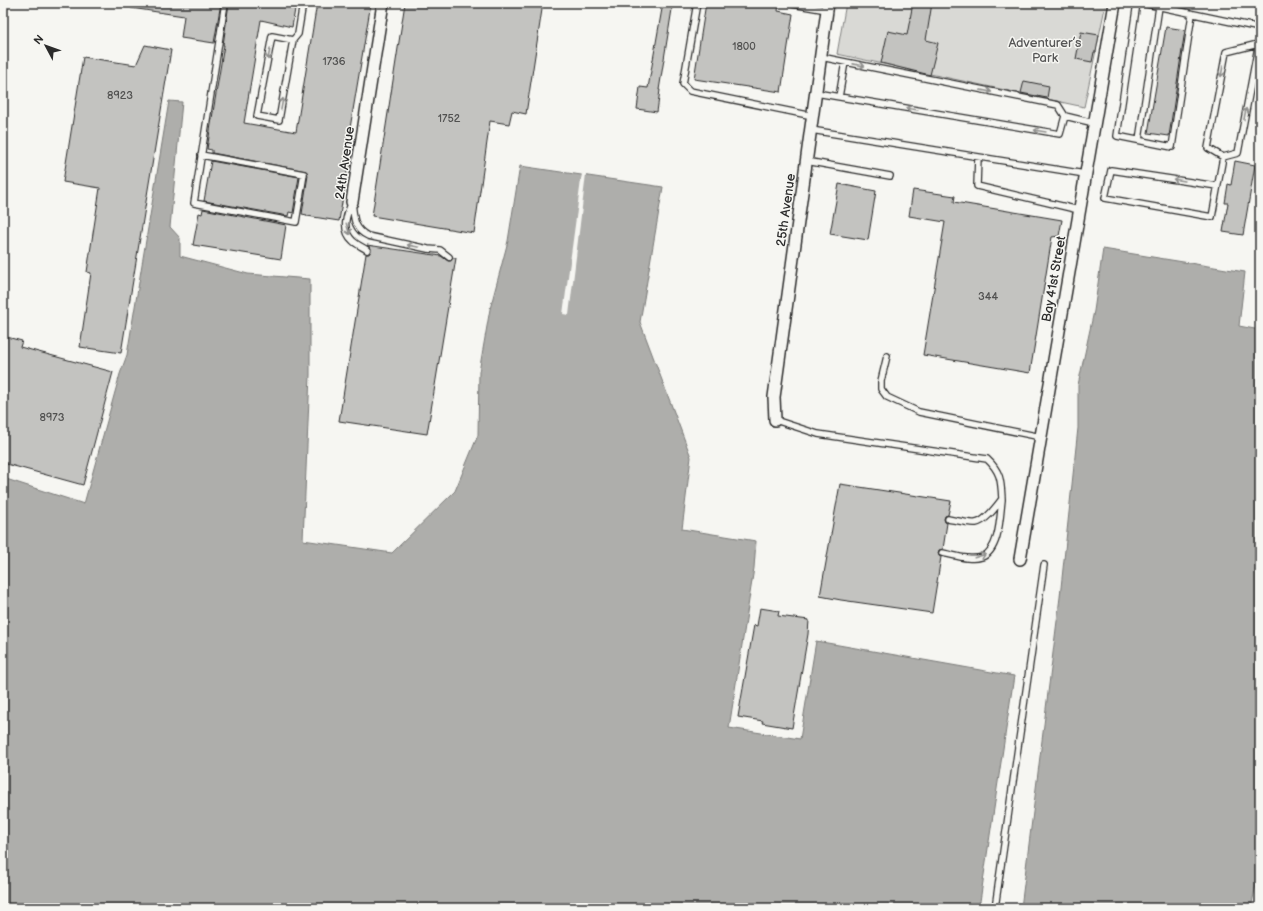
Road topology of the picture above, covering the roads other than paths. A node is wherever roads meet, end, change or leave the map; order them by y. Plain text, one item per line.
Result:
1 (225, 3) edge
2 (303, 3) edge
3 (383, 3) edge
4 (697, 3) edge
5 (792, 3) edge
6 (1115, 3) edge
7 (1137, 3) edge
8 (1142, 3) edge
9 (828, 6) edge
10 (1159, 7) junction
11 (1192, 14) junction
12 (1260, 28) edge
13 (1260, 36) edge
14 (293, 40) junction
15 (1258, 44) junction
16 (821, 57) junction
17 (845, 62) junction
18 (816, 93) junction
19 (839, 97) junction
20 (813, 116) junction
21 (1065, 116) junction
22 (1094, 123) junction
23 (811, 130) junction
24 (1139, 140) junction
25 (201, 155) junction
26 (978, 157) junction
27 (1222, 157) junction
28 (806, 161) junction
29 (1086, 174) junction
30 (890, 176) dead end
31 (1217, 186) junction
32 (352, 202) junction
33 (1079, 210) junction
34 (367, 250) dead end
35 (448, 257) dead end
36 (887, 356) dead end
37 (775, 420) joint
38 (1041, 437) junction
39 (1002, 500) junction
40 (948, 519) dead end
41 (942, 553) dead end
42 (1020, 559) dead end
43 (1044, 565) dead end
44 (995, 908) edge

1 - 25 lane
2 - 14 lane
3 - 32 street, 24th Avenue
4 - 20 lane
5 - 9 lane
6 - 22 street, Bay 41st Street
7 - 24 lane
8 - 10 lane
9 - 16 street, 25th Avenue
10 - 11 lane
10 - 24 lane
11 - 12 lane
11 - 24 lane
13 - 15 lane
14 -> 14 lane
27 -> 15 lane
15 -> 27 lane
16 - 17 lane
16 - 18 street, 25th Avenue
17 - 19 lane
17 -> 21 lane
18 - 19 lane
18 - 20 street, 25th Avenue
21 -> 19 lane
20 - 23 street, 25th Avenue
21 - 22 lane
22 - 29 street, Bay 41st Street
23 - 26 lane
23 - 28 street, 25th Avenue
25 - 25 lane
26 - 29 lane
26 - 33 lane
27 - 31 lane
28 - 30 lane
28 - 37 street, 25th Avenue
29 - 33 street, Bay 41st Street
31 -> 31 lane
32 -> 34 lane
35 -> 32 lane, 24th Avenue
33 - 38 street, Bay 41st Street
36 - 38 lane
37 - 39 lane
38 - 42 street, Bay 41st Street
39 - 40 lane
41 -> 39 lane
43 - 44 lane

